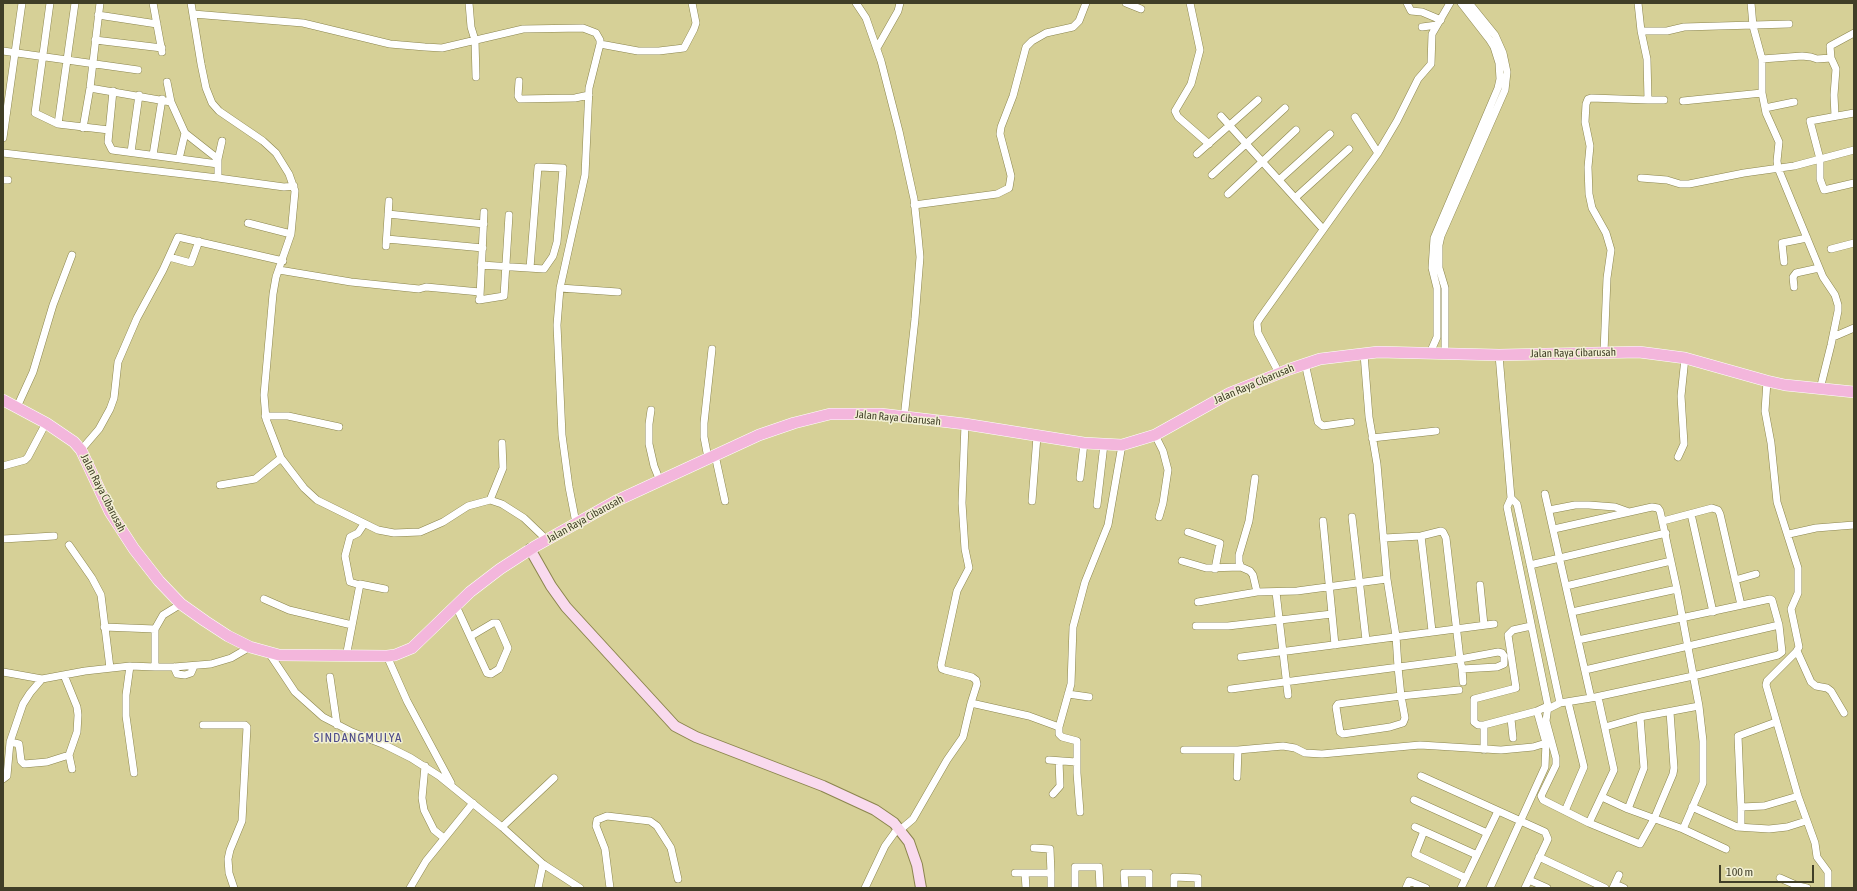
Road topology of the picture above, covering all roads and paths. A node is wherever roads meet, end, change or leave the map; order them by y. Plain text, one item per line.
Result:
1 (22, 3) edge
2 (50, 3) edge
3 (75, 3) edge
4 (100, 3) edge
5 (154, 3) edge
6 (191, 3) edge
7 (469, 3) edge
8 (692, 3) edge
9 (856, 3) edge
10 (900, 3) edge
11 (1086, 3) edge
12 (1126, 3) edge
13 (1190, 3) edge
14 (1407, 3) edge
15 (1450, 3) edge
16 (1461, 3) edge
17 (1469, 3) edge
18 (1638, 3) edge
19 (1751, 3) edge
20 (1142, 9) dead end
21 (193, 14) junction
22 (98, 15) junction
23 (1439, 22) junction
24 (157, 24) junction
25 (1790, 24) dead end
26 (1752, 26) junction
27 (1422, 27) dead end
28 (1641, 31) junction
29 (1854, 33) edge
30 (95, 40) junction
31 (475, 40) junction
32 (600, 44) junction
33 (877, 48) junction
34 (3, 51) edge
35 (15, 53) junction
36 (43, 57) junction
37 (1831, 58) junction
38 (1762, 59) junction
39 (67, 60) junction
40 (92, 64) junction
41 (138, 70) dead end
42 (476, 77) dead end
43 (519, 81) dead end
44 (167, 82) dead end
45 (90, 88) junction
46 (113, 91) junction
47 (1762, 93) junction
48 (589, 95) junction
49 (138, 96) junction
50 (162, 99) junction
51 (1258, 100) dead end
52 (1648, 100) junction
53 (1664, 100) dead end
54 (1683, 101) dead end
55 (171, 102) junction
56 (1794, 102) dead end
57 (1284, 108) dead end
58 (1765, 108) junction
59 (1854, 113) edge
60 (1221, 116) dead end
61 (1835, 116) junction
62 (1355, 117) dead end
63 (58, 124) junction
64 (1230, 126) junction
65 (83, 128) junction
66 (109, 130) junction
67 (1296, 130) dead end
68 (185, 133) junction
69 (1330, 134) dead end
70 (3, 138) edge
71 (222, 141) dead end
72 (1209, 144) junction
73 (1246, 144) junction
74 (1349, 149) dead end
75 (1854, 150) edge
76 (131, 152) junction
77 (3, 153) edge
78 (1378, 153) junction
79 (1197, 154) dead end
80 (154, 155) junction
81 (180, 159) junction
82 (1820, 159) junction
83 (218, 162) junction
84 (1262, 162) junction
85 (1778, 168) junction
86 (1212, 175) dead end
87 (218, 178) junction
88 (1641, 178) dead end
89 (1279, 180) junction
90 (1854, 183) edge
91 (293, 186) junction
92 (1228, 194) dead end
93 (1295, 198) junction
94 (389, 201) dead end
95 (914, 205) junction
96 (484, 212) dead end
97 (388, 214) junction
98 (509, 215) dead end
99 (248, 222) dead end
100 (484, 224) junction
101 (1323, 229) junction
102 (290, 234) junction
103 (1807, 238) junction
104 (199, 241) junction
105 (1854, 243) edge
106 (482, 248) junction
107 (1831, 249) dead end
108 (72, 255) dead end
109 (169, 257) junction
110 (279, 260) junction
111 (1784, 262) dead end
112 (482, 265) junction
113 (506, 266) junction
114 (530, 268) junction
115 (1819, 268) junction
116 (279, 270) junction
117 (560, 288) junction
118 (1794, 288) dead end
119 (618, 292) dead end
120 (480, 299) junction
121 (1441, 321) junction
122 (1854, 328) edge
123 (1833, 338) junction
124 (712, 349) dead end
125 (1604, 352) junction
126 (1430, 353) junction
127 (1364, 354) junction
128 (1445, 354) junction
129 (1499, 355) junction
130 (1685, 358) junction
131 (1305, 363) junction
132 (1279, 373) junction
133 (1767, 381) junction
134 (1820, 389) junction
135 (1854, 392) edge
136 (3, 400) edge
137 (17, 407) junction
138 (651, 410) dead end
139 (265, 416) junction
140 (904, 418) junction
141 (1351, 422) dead end
142 (46, 423) junction
143 (965, 424) junction
144 (339, 427) dead end
145 (1436, 431) dead end
146 (1155, 435) junction
147 (1037, 436) junction
148 (1372, 438) junction
149 (502, 443) dead end
150 (1084, 443) junction
151 (1104, 444) junction
152 (1122, 445) junction
153 (81, 450) junction
154 (711, 456) junction
155 (1678, 457) dead end
156 (280, 459) junction
157 (3, 466) edge
158 (1080, 478) dead end
159 (1255, 478) dead end
160 (660, 481) junction
161 (220, 485) dead end
162 (1546, 494) dead end
163 (1511, 498) junction
164 (490, 500) junction
165 (725, 501) dead end
166 (1032, 501) dead end
167 (1097, 505) dead end
168 (1549, 510) junction
169 (1628, 512) junction
170 (1691, 514) junction
171 (1158, 517) dead end
172 (1352, 517) dead end
173 (1324, 521) dead end
174 (1663, 521) junction
175 (576, 523) junction
176 (363, 524) junction
177 (1854, 525) edge
178 (1554, 528) junction
179 (1188, 532) dead end
180 (1666, 533) junction
181 (1789, 534) junction
182 (54, 536) dead end
183 (1421, 536) junction
184 (1384, 538) junction
185 (3, 539) edge
186 (69, 545) dead end
187 (538, 545) junction
188 (1560, 559) junction
189 (1182, 561) dead end
190 (1671, 561) junction
191 (1530, 565) junction
192 (1241, 567) junction
193 (1215, 569) junction
194 (1756, 574) dead end
195 (1387, 579) junction
196 (1735, 580) junction
197 (1360, 582) junction
198 (360, 585) junction
199 (1480, 585) dead end
200 (1329, 586) junction
201 (1566, 586) junction
202 (385, 589) dead end
203 (1677, 589) junction
204 (1257, 592) junction
205 (1276, 592) junction
206 (264, 599) dead end
207 (1198, 602) dead end
208 (181, 604) junction
209 (1741, 605) junction
210 (456, 606) junction
211 (1572, 612) junction
212 (1713, 612) junction
213 (1332, 614) junction
214 (1682, 617) junction
215 (1279, 620) junction
216 (1494, 624) dead end
217 (352, 625) junction
218 (1779, 625) junction
219 (1196, 626) dead end
220 (1484, 626) junction
221 (1531, 626) junction
222 (104, 627) junction
223 (1457, 628) junction
224 (155, 629) junction
225 (1432, 632) junction
226 (470, 636) junction
227 (1396, 636) junction
228 (1366, 640) junction
229 (1578, 640) junction
230 (1335, 645) junction
231 (250, 647) junction
232 (1688, 647) junction
233 (1284, 651) junction
234 (1797, 651) junction
235 (269, 653) junction
236 (346, 656) junction
237 (387, 656) junction
238 (1241, 657) dead end
239 (1460, 659) junction
240 (130, 666) junction
241 (155, 667) junction
242 (1398, 667) junction
243 (110, 668) junction
244 (1462, 668) junction
245 (1584, 670) junction
246 (3, 672) edge
247 (64, 675) junction
248 (1693, 676) junction
249 (330, 677) dead end
250 (42, 680) junction
251 (1286, 681) junction
252 (1463, 682) dead end
253 (1231, 689) dead end
254 (1459, 690) dead end
255 (1068, 694) junction
256 (1288, 695) dead end
257 (1402, 696) junction
258 (1089, 697) dead end
259 (1594, 698) junction
260 (1568, 702) junction
261 (971, 703) junction
262 (1560, 703) junction
263 (1699, 706) junction
264 (1548, 708) junction
265 (1537, 711) junction
266 (1670, 712) junction
267 (1844, 713) dead end
268 (1640, 717) junction
269 (1511, 719) junction
270 (1776, 722) junction
271 (203, 725) dead end
272 (337, 725) junction
273 (1484, 725) junction
274 (1059, 727) junction
275 (1604, 727) junction
276 (1513, 738) dead end
277 (10, 742) junction
278 (1546, 743) junction
279 (1184, 750) dead end
280 (1238, 750) junction
281 (1484, 750) junction
282 (69, 755) junction
283 (1049, 760) dead end
284 (1059, 761) junction
285 (1076, 762) junction
286 (425, 766) junction
287 (72, 770) dead end
288 (134, 773) dead end
289 (1421, 776) dead end
290 (1237, 777) dead end
291 (3, 778) edge
292 (554, 778) dead end
293 (452, 786) junction
294 (1053, 794) dead end
295 (1798, 796) junction
296 (1602, 798) junction
297 (1414, 800) dead end
298 (473, 803) junction
299 (1692, 807) junction
300 (1741, 807) junction
301 (1628, 809) junction
302 (1498, 811) junction
303 (1565, 811) junction
304 (1080, 812) dead end
305 (1654, 819) junction
306 (1806, 821) junction
307 (1521, 822) junction
308 (1589, 823) junction
309 (502, 827) junction
310 (1415, 827) dead end
311 (1741, 827) junction
312 (901, 828) junction
313 (1683, 829) junction
314 (1424, 831) junction
315 (1487, 833) junction
316 (444, 838) junction
317 (1034, 848) dead end
318 (1726, 849) dead end
319 (1476, 855) junction
320 (1539, 857) junction
321 (543, 864) junction
322 (1015, 873) dead end
323 (1025, 873) junction
324 (1051, 873) junction
325 (1619, 875) dead end
326 (1466, 878) junction
327 (1780, 878) dead end
328 (678, 879) dead end
329 (1529, 880) junction
330 (571, 886) edge
331 (1614, 886) edge
332 (234, 888) edge
333 (410, 888) edge
334 (538, 888) edge
335 (580, 888) edge
336 (610, 888) edge
337 (865, 888) edge
338 (921, 888) edge
339 (1026, 888) edge
340 (1051, 888) edge
341 (1075, 888) edge
342 (1100, 888) edge
343 (1125, 888) edge
344 (1149, 888) edge
345 (1174, 888) edge
346 (1198, 888) edge
347 (1406, 888) edge
348 (1426, 888) edge
349 (1461, 888) edge
350 (1490, 888) edge
351 (1525, 888) edge
352 (1547, 888) edge
353 (1605, 888) edge
354 (1624, 888) edge
355 (1807, 888) edge
356 (1828, 888) edge

1 - 35 street
2 - 36 street
3 - 39 street
4 - 22 street
5 - 24 street
6 - 21 street
7 - 31 street
8 - 32 street
9 - 33 street
10 - 33 street
11 - 95 street
12 - 20 street
13 - 72 street
14 - 23 street
15 - 23 street
16 - 121 street
17 - 121 street
18 - 28 street
19 - 26 street
21 - 31 street
21 - 91 street
22 - 24 street
22 - 30 street
23 - 27 street
23 - 78 street
24 - 30 street
25 - 26 street
26 - 28 street
26 - 38 street
28 - 52 street
29 - 37 street
30 - 40 street
31 - 32 street
31 - 42 street
32 - 48 street
33 - 95 street
34 - 35 street
35 - 36 street
35 - 70 street
36 - 39 street
36 - 63 street
37 - 38 street
37 - 61 street
38 - 47 street
39 - 40 street
39 - 63 street
40 - 41 street
40 - 45 street
43 - 48 street
44 - 55 street
45 - 46 street
45 - 65 street
46 - 49 street
46 - 66 street
47 - 54 street
47 - 58 street
48 - 117 street
49 - 50 street
49 - 76 street
50 - 55 street
50 - 80 street
51 - 64 street
52 - 53 street
52 - 125 street
55 - 68 street
56 - 58 street
57 - 73 street
58 - 85 street
59 - 61 street
60 - 64 street
61 - 82 street
62 - 78 street
63 - 65 street
64 - 72 street
64 - 73 street
65 - 66 street
66 - 76 street
67 - 84 street
68 - 81 street
68 - 83 street
69 - 89 street
71 - 83 street
72 - 79 street
73 - 84 street
73 - 86 street
74 - 93 street
75 - 82 street
76 - 80 street
77 - 87 street
78 - 101 street
80 - 81 street
81 - 83 street
82 - 85 street
82 - 90 street
83 - 87 street
84 - 89 street
84 - 92 street
85 - 88 street
85 - 103 street
87 - 91 street
89 - 93 street
91 - 102 street
93 - 101 street
94 - 97 street
95 - 140 street
96 - 100 street
97 - 100 street
97 - 106 street
98 - 113 street
99 - 102 street
100 - 106 street
101 - 132 street
102 - 110 street
103 - 111 street
103 - 115 street
104 - 109 street
104 - 109 street
104 - 110 street
105 - 107 street
106 - 112 street
108 - 137 street
109 - 153 street
110 - 116 street
112 - 113 street
112 - 120 street
113 - 114 street
113 - 120 street
114 - 114 street
115 - 118 street
115 - 123 street
116 - 120 street
116 - 139 street
117 - 119 street
117 - 175 street
121 - 126 street
121 - 128 street
122 - 123 street
123 - 134 street
124 - 154 street
125 - 129 main road, Jalan Raya Cibarusah
125 - 130 main road, Jalan Raya Cibarusah
126 - 127 main road, Jalan Raya Cibarusah
126 - 128 main road, Jalan Raya Cibarusah
127 - 131 main road, Jalan Raya Cibarusah
127 - 148 street
128 - 129 main road, Jalan Raya Cibarusah
129 - 163 street
130 - 133 main road, Jalan Raya Cibarusah
130 - 155 street
131 - 132 main road, Jalan Raya Cibarusah
131 - 141 street
132 - 146 main road, Jalan Raya Cibarusah
133 - 134 main road, Jalan Raya Cibarusah
133 - 181 street
134 - 135 main road, Jalan Raya Cibarusah
136 - 137 main road, Jalan Raya Cibarusah
137 - 142 main road, Jalan Raya Cibarusah
138 - 160 street
139 - 144 street
139 - 156 street
140 - 143 main road, Jalan Raya Cibarusah
140 - 154 main road, Jalan Raya Cibarusah
142 - 153 main road, Jalan Raya Cibarusah
142 - 157 street
143 - 147 main road, Jalan Raya Cibarusah
143 - 261 street
145 - 148 street
146 - 152 main road, Jalan Raya Cibarusah
146 - 171 street
147 - 150 main road, Jalan Raya Cibarusah
147 - 166 street
148 - 184 street
149 - 164 street
150 - 151 main road, Jalan Raya Cibarusah
150 - 158 street
151 - 152 main road, Jalan Raya Cibarusah
151 - 167 street
152 - 255 street
153 - 208 main road, Jalan Raya Cibarusah
154 - 160 main road, Jalan Raya Cibarusah
154 - 165 street
156 - 161 street
156 - 176 street
159 - 192 street
160 - 175 main road, Jalan Raya Cibarusah
162 - 168 street
163 - 191 street
163 - 221 street
164 - 176 street
164 - 187 street
168 - 169 street
168 - 178 street
169 - 174 street
169 - 178 street
170 - 174 street
170 - 196 street
170 - 212 street
172 - 197 street
173 - 200 street
174 - 180 street
175 - 187 main road, Jalan Raya Cibarusah
176 - 198 street
177 - 181 street
178 - 188 street
179 - 193 street
180 - 188 street
180 - 190 street
181 - 234 street
182 - 185 street
183 - 184 street
183 - 223 street
183 - 225 street
184 - 195 street
186 - 222 street
187 - 210 main road, Jalan Raya Cibarusah
187 - 312 street
188 - 191 street
188 - 201 street
189 - 193 street
190 - 201 street
190 - 203 street
191 - 262 street
192 - 193 street
192 - 204 street
194 - 196 street
195 - 197 street
195 - 227 street
196 - 209 street
197 - 200 street
197 - 228 street
198 - 202 street
198 - 217 street
199 - 220 street
200 - 205 street
200 - 213 street
201 - 211 street
203 - 211 street
203 - 214 street
204 - 205 street
204 - 207 street
205 - 215 street
206 - 217 street
208 - 224 street
208 - 231 main road, Jalan Raya Cibarusah
209 - 212 street
209 - 218 street
210 - 226 street
210 - 237 main road, Jalan Raya Cibarusah
211 - 229 street
212 - 214 street
213 - 215 street
213 - 230 street
214 - 229 street
214 - 232 street
215 - 219 street
215 - 233 street
216 - 220 street
217 - 236 street
218 - 232 street
218 - 248 street
220 - 223 street
221 - 264 street
221 - 273 street
222 - 224 street
222 - 243 street
223 - 225 street
223 - 239 street
224 - 241 street
225 - 227 street
226 - 226 street
227 - 228 street
227 - 242 street
228 - 230 street
229 - 245 street
230 - 233 street
231 - 235 main road, Jalan Raya Cibarusah
231 - 241 street
232 - 245 street
232 - 248 street
233 - 238 street
233 - 251 street
234 - 267 street
234 - 270 street
235 - 236 main road, Jalan Raya Cibarusah
235 - 272 street
236 - 237 main road, Jalan Raya Cibarusah
237 - 293 street
239 - 242 street
239 - 244 street
239 - 244 street
240 - 241 street
240 - 243 street
240 - 288 street
242 - 251 street
242 - 257 street
243 - 247 street
244 - 252 street
245 - 259 street
246 - 250 street
247 - 250 street
247 - 282 street
248 - 259 street
248 - 263 street
249 - 272 street
250 - 277 street
251 - 253 street
251 - 256 street
254 - 257 street
255 - 258 street
255 - 274 street
257 - 257 street
259 - 260 street
259 - 275 street
260 - 262 street
260 - 303 street
261 - 274 street
261 - 312 street
262 - 264 street
263 - 266 street
263 - 299 street
264 - 265 street
264 - 303 street
265 - 269 street
265 - 278 street
266 - 268 street
266 - 305 street
268 - 275 street
268 - 301 street
269 - 273 street
269 - 276 street
270 - 295 street
270 - 300 street
271 - 332 street
272 - 286 street
273 - 281 street
274 - 285 street
275 - 296 street
277 - 282 street
277 - 291 street
278 - 281 street
278 - 307 street
279 - 280 street
280 - 281 street
280 - 290 street
282 - 287 street
283 - 284 street
284 - 285 street
284 - 294 street
285 - 304 street
286 - 293 street
286 - 316 street
289 - 302 street
292 - 309 street
293 - 298 street
295 - 300 street
295 - 306 street
296 - 301 street
296 - 308 street
297 - 315 street
298 - 309 street
298 - 316 street
299 - 311 street
299 - 313 street
300 - 311 street
301 - 305 street
302 - 307 street
302 - 315 street
303 - 308 street
305 - 308 street
305 - 313 street
306 - 311 street
306 - 356 street
307 - 320 street
307 - 350 street
309 - 321 street
310 - 314 street
312 - 337 street
312 - 338 street
313 - 318 street
314 - 319 street
314 - 326 street
315 - 319 street
316 - 333 street
317 - 324 street
319 - 326 street
320 - 329 street
320 - 353 street
321 - 330 street
321 - 334 street
322 - 323 street
323 - 324 street
323 - 339 street
324 - 340 street
325 - 331 street
326 - 349 street
327 - 355 street
328 - 336 street
329 - 351 street
329 - 352 street
330 - 335 street
331 - 354 street
341 - 342 street
343 - 344 street
345 - 346 street
347 - 348 street

